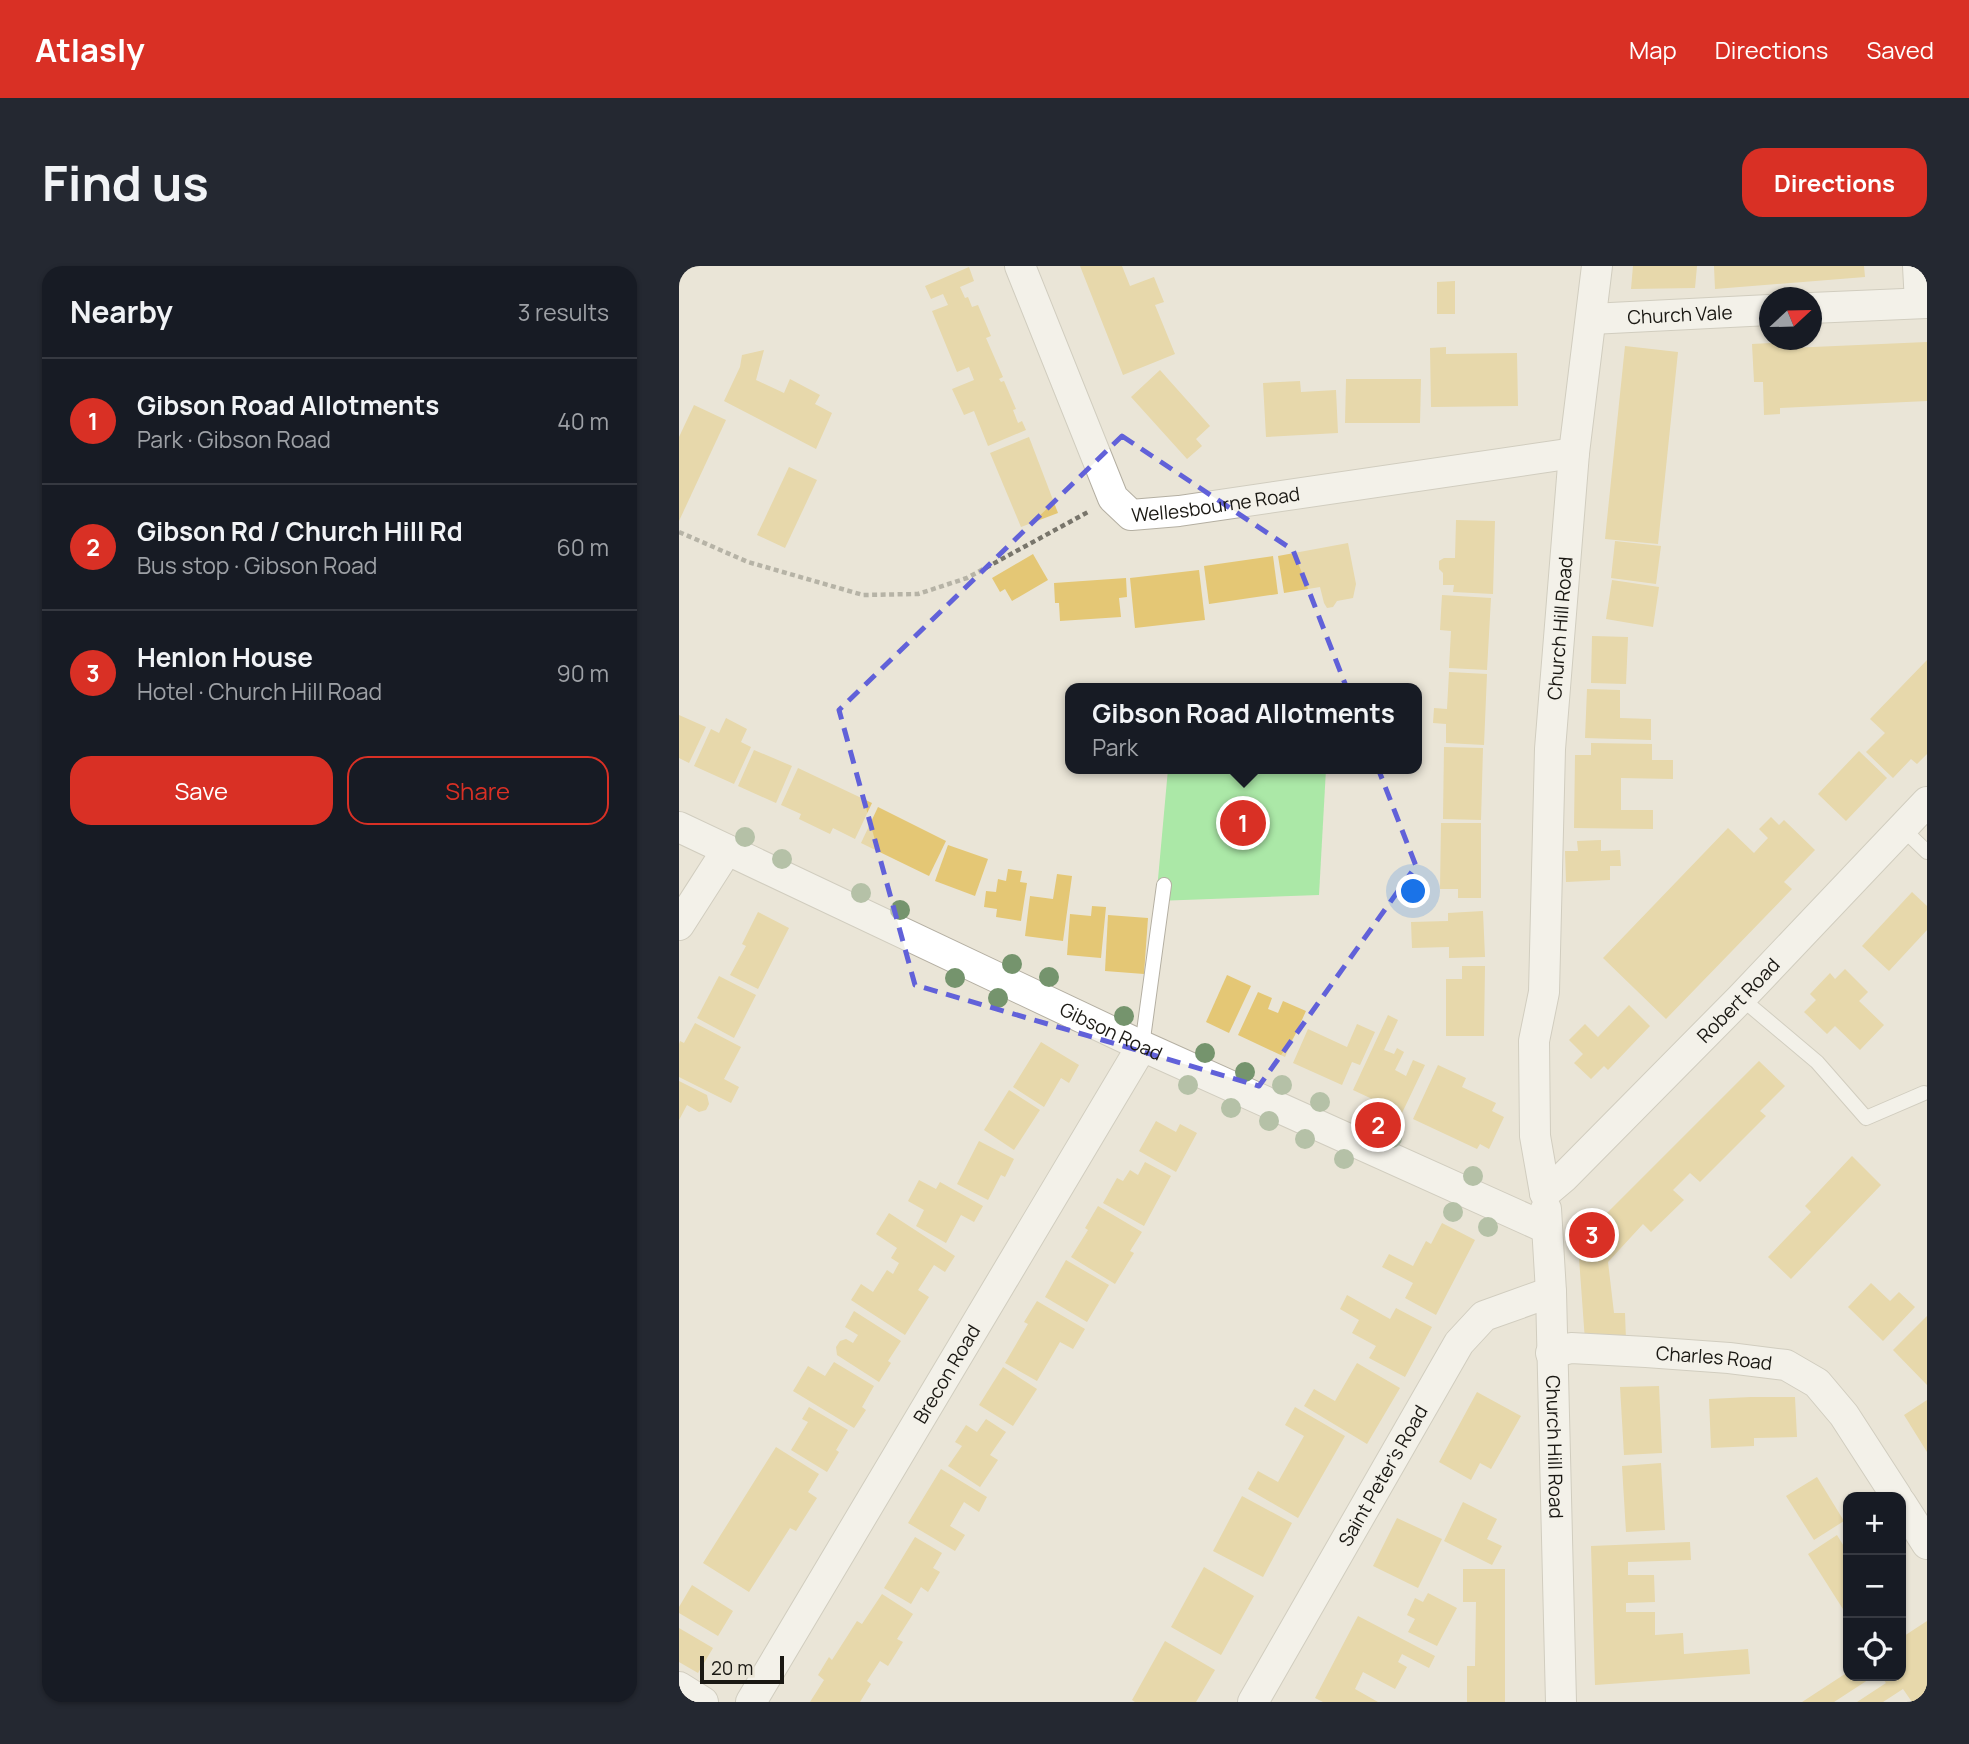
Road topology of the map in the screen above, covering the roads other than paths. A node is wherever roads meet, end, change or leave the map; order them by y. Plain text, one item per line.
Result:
1 (1020, 266) edge
2 (1597, 266) edge
3 (1918, 266) edge
4 (1923, 303) edge
5 (1822, 308) edge
6 (1759, 311) edge
7 (1591, 319) junction
8 (1574, 453) junction
9 (1927, 802) edge
10 (679, 827) edge
11 (1902, 828) junction
12 (727, 850) junction
13 (1927, 852) edge
14 (1164, 885) dead end
15 (679, 925) edge
16 (1741, 998) junction
17 (1142, 1046) junction
18 (1924, 1093) dead end
19 (1545, 1193) junction
20 (1546, 1228) junction
21 (1551, 1292) junction
22 (1551, 1353) junction
23 (1894, 1492) edge
24 (1906, 1511) edge
25 (1927, 1544) edge
26 (679, 1687) edge
27 (703, 1702) edge
28 (751, 1702) edge
29 (1252, 1702) edge
30 (1561, 1702) edge

1 - 8 street, Wellesbourne Road
2 - 7 street, Church Hill Road
3 - 4 street
4 - 5 street
6 - 7 street, Church Vale
7 - 8 street, Church Hill Road
8 - 19 street, Church Hill Road
9 - 11 street, Robert Road
10 - 12 street, Gibson Road
11 - 13 lane
11 - 16 street, Robert Road
12 - 15 street
12 - 17 street, Gibson Road
14 - 17 lane
16 - 18 lane
16 - 19 street, Robert Road
17 - 20 street, Gibson Road
17 - 28 street, Brecon Road
19 - 20 street, Church Hill Road
20 - 21 street, Church Hill Road
21 - 22 street, Church Hill Road
21 - 29 street, Saint Peter's Road
22 - 23 street, Charles Road
22 - 30 street, Church Hill Road
24 - 25 street
26 - 27 street

